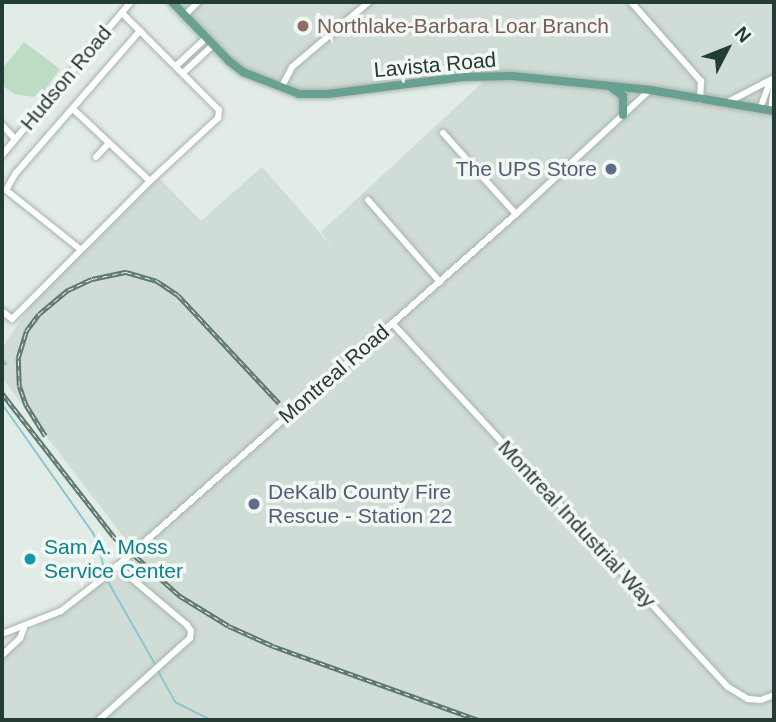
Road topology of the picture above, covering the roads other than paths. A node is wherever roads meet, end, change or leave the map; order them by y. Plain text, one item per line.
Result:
1 (131, 2) edge
2 (172, 2) edge
3 (198, 2) edge
4 (369, 2) edge
5 (631, 2) edge
6 (122, 13) junction
7 (185, 15) junction
8 (140, 31) junction
9 (205, 39) junction
10 (212, 46) junction
11 (176, 66) junction
12 (183, 73) junction
13 (774, 81) edge
14 (608, 86) junction
15 (281, 88) junction
16 (650, 90) junction
17 (701, 100) junction
18 (724, 104) junction
19 (73, 109) junction
20 (760, 109) junction
21 (772, 111) edge
22 (624, 115) junction
23 (2, 125) edge
24 (443, 132) dead end
25 (15, 139) junction
26 (109, 143) junction
27 (2, 155) edge
28 (96, 157) dead end
29 (150, 181) junction
30 (4, 192) edge
31 (368, 200) dead end
32 (516, 214) junction
33 (80, 249) junction
34 (440, 282) junction
35 (2, 311) edge
36 (392, 323) junction
37 (117, 566) junction
38 (24, 628) junction
39 (2, 634) edge
40 (2, 655) edge
41 (774, 695) edge
42 (99, 720) edge

1 - 6 street, Hudson Road
2 - 7 main road, Lavista Road
3 - 7 street
4 - 15 street
5 - 17 street
6 - 8 street
6 - 25 street, Hudson Road
7 - 9 main road, Lavista Road
8 - 11 street
8 - 19 street
9 - 10 main road, Lavista Road
9 - 11 street
10 - 12 street
10 - 15 main road, Lavista Road
11 - 12 street
12 - 29 street
13 - 18 street
13 - 20 street
13 - 21 street
14 - 15 main road, Lavista Road
14 - 16 main road, Lavista Road
14 - 22 main road
16 - 17 main road, Lavista Road
16 - 22 street, Montreal Road
17 - 18 main road, Lavista Road
18 - 20 main road, Lavista Road
19 - 26 street
19 - 30 street
20 - 21 main road, Lavista Road
22 - 32 street, Montreal Road
23 - 25 street
24 - 32 street
25 - 27 street, Hudson Road
26 - 28 street
26 - 29 street
29 - 33 street
30 - 33 street
31 - 34 street
32 - 34 street, Montreal Road
33 - 35 street
34 - 36 street, Montreal Road
36 - 37 street, Montreal Road
36 - 41 street, Montreal Industrial Way
37 - 38 street, Montreal Road
37 - 42 street
38 - 39 street, Montreal Road
38 - 40 street

